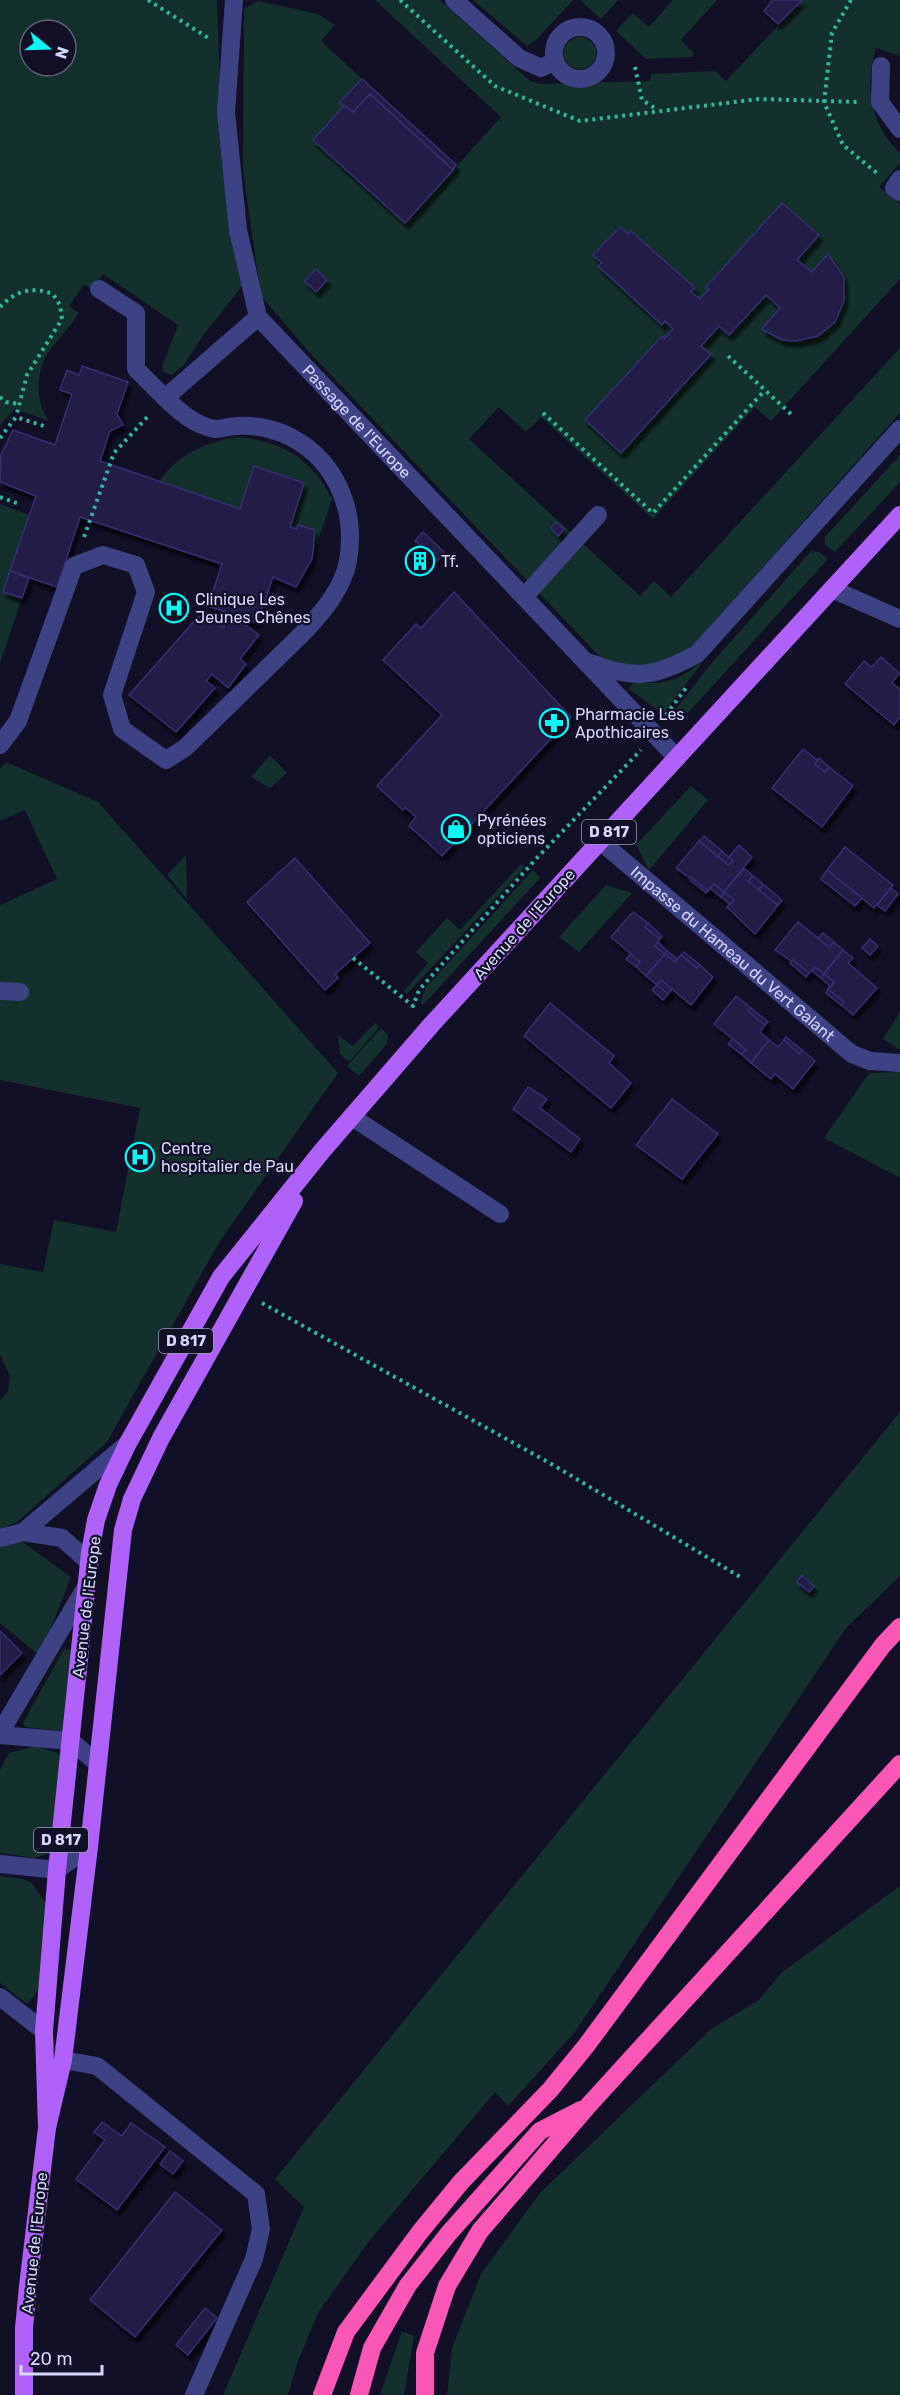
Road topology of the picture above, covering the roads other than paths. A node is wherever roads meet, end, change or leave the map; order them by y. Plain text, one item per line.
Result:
1 (234, 0) edge
2 (454, 0) edge
3 (555, 61) dead end
4 (880, 66) dead end
5 (900, 129) edge
6 (99, 289) dead end
7 (258, 317) junction
8 (165, 398) junction
9 (900, 429) edge
10 (597, 515) dead end
11 (900, 515) edge
12 (832, 589) junction
13 (524, 597) junction
14 (900, 619) edge
15 (584, 660) junction
16 (0, 745) edge
17 (677, 758) junction
18 (600, 841) junction
19 (0, 991) edge
20 (20, 992) dead end
21 (900, 1064) edge
22 (352, 1117) junction
23 (322, 1151) junction
24 (500, 1214) dead end
25 (128, 1443) junction
26 (23, 1532) junction
27 (0, 1538) edge
28 (90, 1563) junction
29 (87, 1585) junction
30 (900, 1627) edge
31 (0, 1734) edge
32 (71, 1741) junction
33 (98, 1764) junction
34 (900, 1764) edge
35 (89, 1847) junction
36 (0, 1863) edge
37 (57, 1870) junction
38 (0, 1997) edge
39 (44, 2031) junction
40 (63, 2060) junction
41 (550, 2090) junction
42 (587, 2107) junction
43 (47, 2128) junction
44 (540, 2131) junction
45 (24, 2395) edge
46 (194, 2395) edge
47 (322, 2395) edge
48 (358, 2395) edge
49 (425, 2395) edge

1 - 7 street
2 - 3 street
4 - 5 street
6 - 8 street
7 - 8 street
7 - 13 street, Passage de l'Europe
8 - 16 street
9 - 15 street
10 - 13 street
11 - 12 main road, Avenue de l'Europe / D 817
12 - 14 street
12 - 17 main road, Avenue de l'Europe / D 817
13 - 15 street, Passage de l'Europe
15 - 17 street, Passage de l'Europe
17 - 18 main road, Avenue de l'Europe / D 817
18 - 21 street, Impasse du Hameau du Vert Galant
18 - 22 main road, Avenue de l'Europe / D 817
19 - 20 street
22 - 23 main road, Avenue de l'Europe / D 817
22 - 24 street
23 - 25 main road, Avenue de l'Europe / D 817
23 - 33 main road, Avenue de l'Europe / D 817
25 - 26 street
25 - 28 main road, Avenue de l'Europe / D 817
26 - 27 street
26 - 28 street
28 - 29 main road, Avenue de l'Europe / D 817
29 - 31 street
29 - 32 main road, Avenue de l'Europe / D 817
30 - 41 highway
31 - 32 street
32 - 33 street
32 - 37 main road, Avenue de l'Europe / D 817
33 - 35 main road, Avenue de l'Europe / D 817
34 - 42 highway
35 - 37 street
35 - 40 main road, Avenue de l'Europe / D 817
36 - 37 street
37 - 39 main road, Avenue de l'Europe / D 817
38 - 39 street
39 - 43 main road, Avenue de l'Europe / D 817
40 - 43 main road, Avenue de l'Europe / D 817
40 - 46 street
41 - 44 highway
41 - 47 highway
42 - 44 highway
42 - 49 highway
43 - 45 main road, Avenue de l'Europe / D 817
44 - 48 highway

